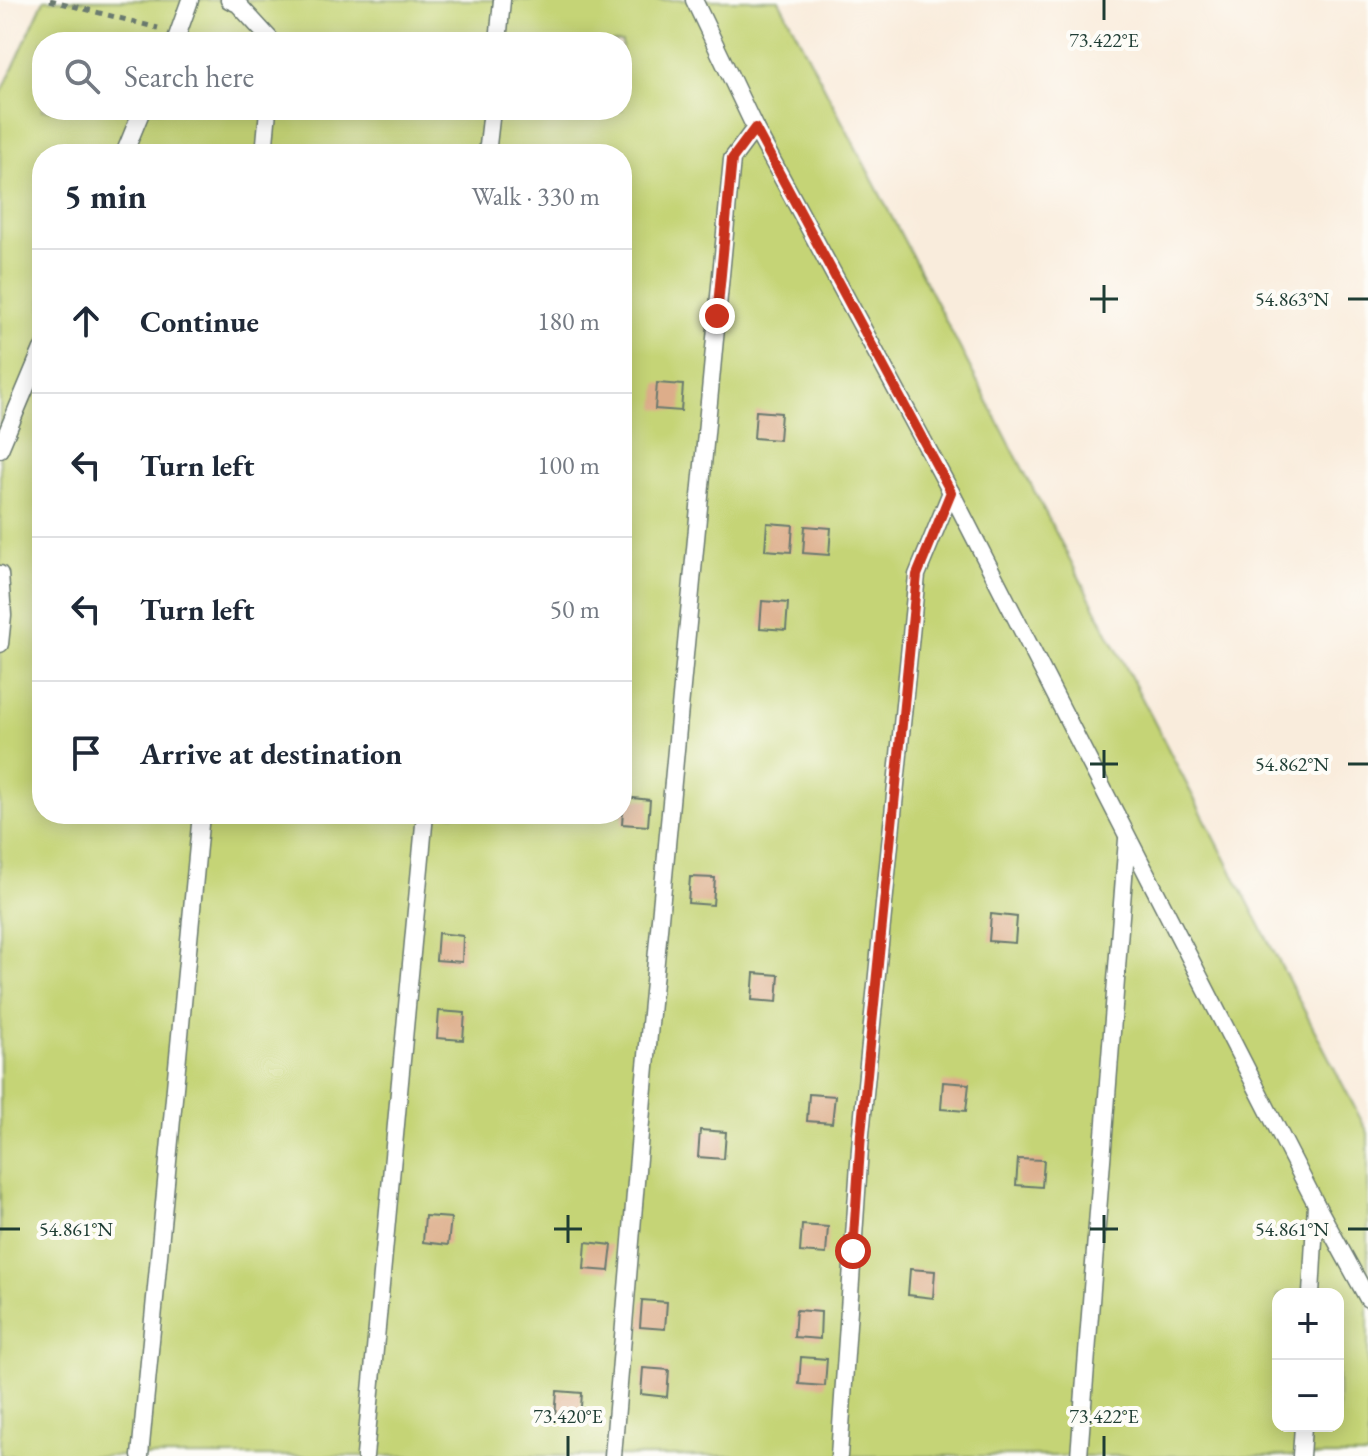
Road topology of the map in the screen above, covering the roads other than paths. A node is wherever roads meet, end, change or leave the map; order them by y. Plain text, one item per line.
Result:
1 (190, 0) edge
2 (229, 0) edge
3 (502, 0) edge
4 (694, 0) edge
5 (179, 32) edge
6 (264, 32) edge
7 (499, 32) edge
8 (138, 120) edge
9 (267, 120) edge
10 (491, 120) edge
11 (755, 128) junction
12 (128, 144) edge
13 (265, 144) edge
14 (488, 144) edge
15 (32, 373) edge
16 (0, 449) edge
17 (951, 492) junction
18 (0, 574) edge
19 (0, 644) edge
20 (200, 824) edge
21 (424, 824) edge
22 (1128, 837) junction
23 (1316, 1204) junction
24 (1311, 1288) edge
25 (1368, 1299) edge
26 (1303, 1432) edge
27 (140, 1456) edge
28 (365, 1456) edge
29 (613, 1456) edge
30 (839, 1456) edge
31 (1079, 1456) edge
32 (1301, 1456) edge

1 - 5 lane
2 - 6 lane
3 - 7 lane
4 - 11 lane
8 - 12 lane
9 - 13 lane
10 - 14 lane
11 - 17 lane
11 - 29 lane
15 - 16 lane
17 - 22 lane
17 - 30 lane
18 - 19 lane
20 - 27 lane
21 - 28 lane
22 - 23 lane
22 - 31 lane
23 - 24 lane
23 - 25 lane
26 - 32 lane

